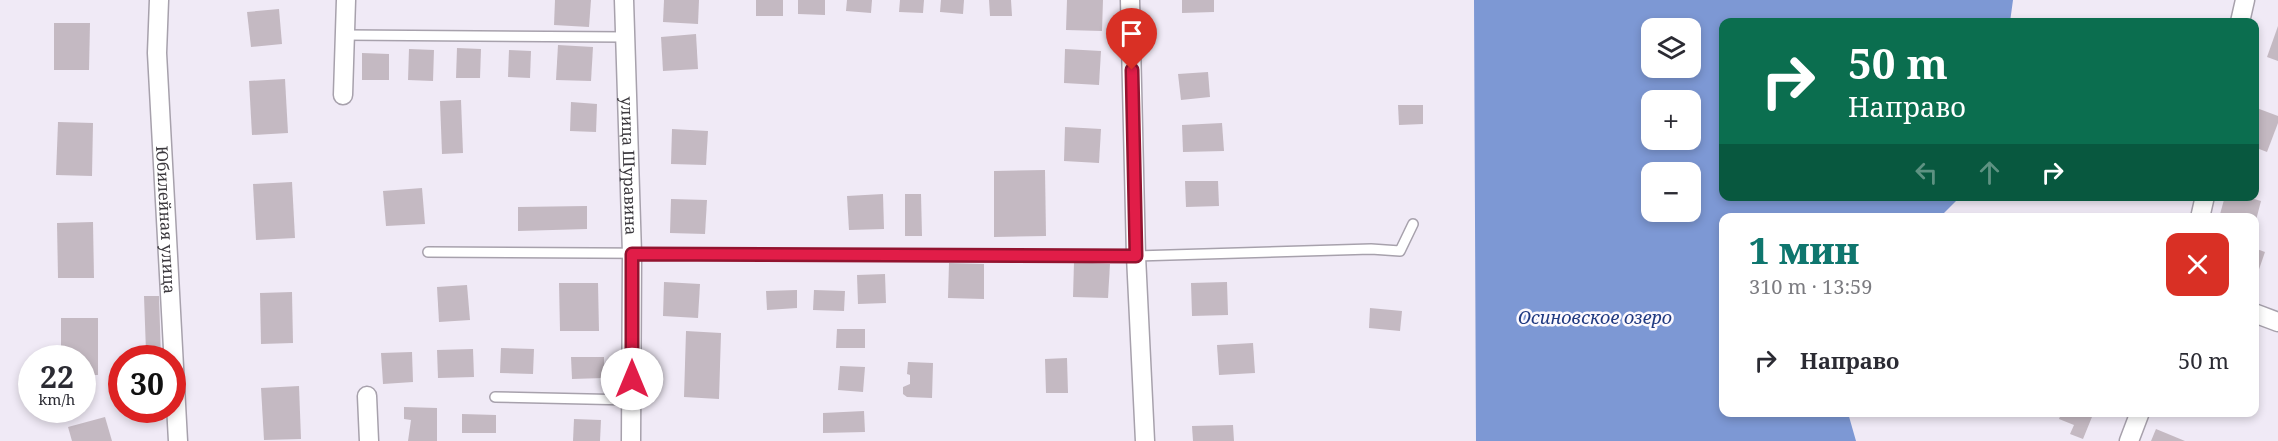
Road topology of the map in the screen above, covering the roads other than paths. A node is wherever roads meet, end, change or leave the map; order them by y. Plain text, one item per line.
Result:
1 (159, 0) edge
2 (346, 0) edge
3 (624, 0) edge
4 (1130, 0) edge
5 (2245, 0) edge
6 (2242, 18) edge
7 (345, 35) junction
8 (625, 37) junction
9 (343, 95) dead end
10 (1413, 224) dead end
11 (428, 252) dead end
12 (632, 254) junction
13 (1136, 256) junction
14 (2259, 315) edge
15 (2278, 322) edge
16 (367, 396) dead end
17 (495, 397) dead end
18 (632, 400) junction
19 (2138, 417) edge
20 (178, 441) edge
21 (369, 441) edge
22 (631, 441) edge
23 (1145, 441) edge
24 (2129, 441) edge

1 - 20 street, Юбилейная улица
2 - 7 street
3 - 8 street, улица Шуравина
4 - 13 street
5 - 6 street
7 - 8 lane
7 - 9 street
8 - 12 street, улица Шуравина
10 - 13 lane
11 - 12 lane
12 - 13 lane
12 - 18 street, улица Шуравина
13 - 23 street
14 - 15 street
16 - 21 street
17 - 18 lane
18 - 22 street, улица Шуравина
19 - 24 street

